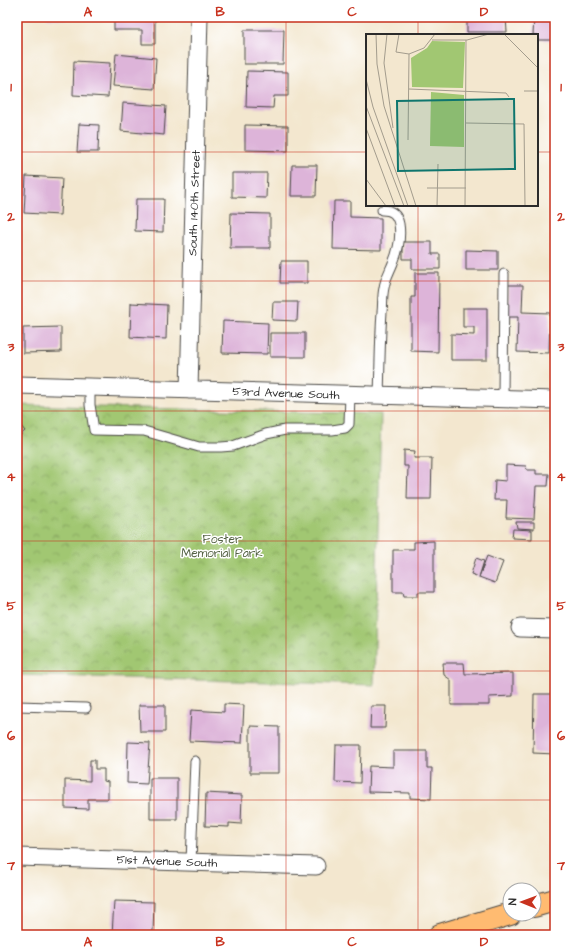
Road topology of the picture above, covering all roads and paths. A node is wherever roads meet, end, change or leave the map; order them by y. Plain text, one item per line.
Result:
1 (200, 17) edge
2 (382, 210) dead end
3 (504, 274) dead end
4 (17, 385) edge
5 (90, 388) junction
6 (189, 390) junction
7 (350, 394) junction
8 (379, 395) junction
9 (503, 398) junction
10 (555, 400) edge
11 (520, 628) dead end
12 (555, 629) edge
13 (17, 706) edge
14 (86, 708) dead end
15 (195, 761) dead end
16 (17, 857) edge
17 (191, 862) junction
18 (316, 866) dead end
19 (555, 900) edge
20 (542, 904) edge
21 (502, 916) edge
22 (440, 935) edge

1 - 6 street, South 140th Street
2 - 8 lane
3 - 9 lane
4 - 5 street, 53rd Avenue South
5 - 6 street, 53rd Avenue South
5 - 7 lane
6 - 7 street, 53rd Avenue South
7 - 8 street, 53rd Avenue South
8 - 9 street, 53rd Avenue South
9 - 10 street, 53rd Avenue South
11 - 12 street
13 - 14 lane
15 - 17 lane
16 - 17 street, 51st Avenue South
17 - 18 street, 51st Avenue South
19 - 20 highway
21 - 22 highway

